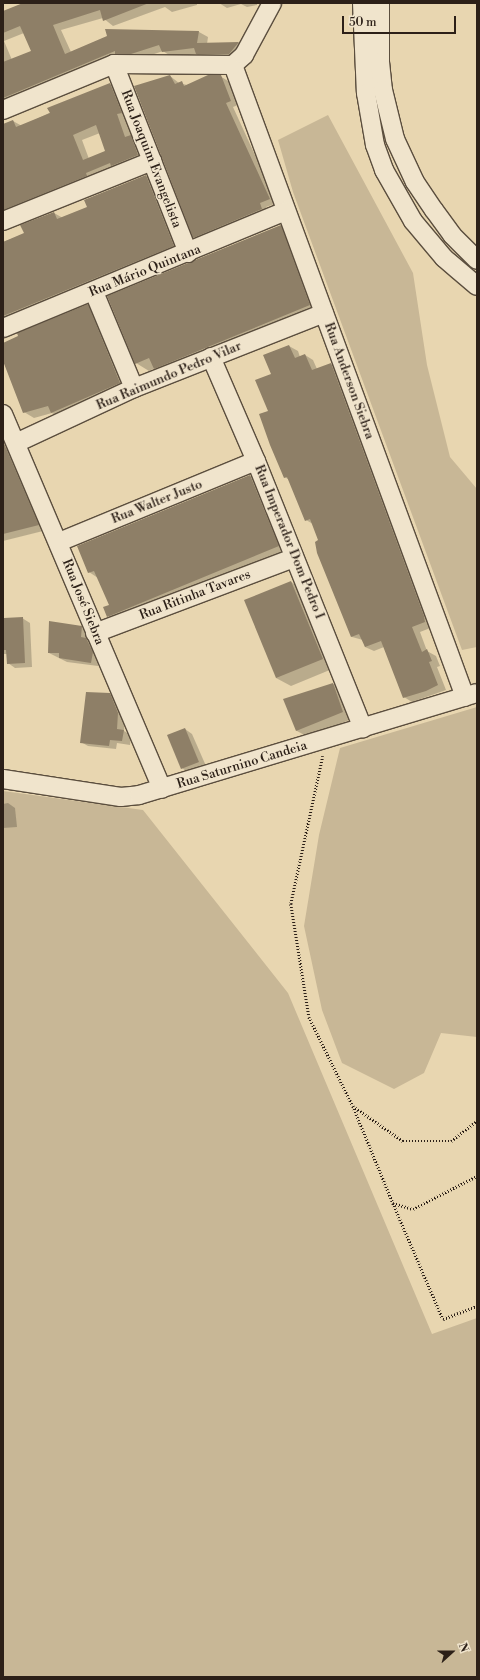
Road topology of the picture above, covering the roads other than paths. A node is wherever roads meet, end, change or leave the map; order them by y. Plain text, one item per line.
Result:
1 (272, 3) edge
2 (362, 3) edge
3 (380, 3) edge
4 (114, 64) junction
5 (233, 65) junction
6 (3, 110) edge
7 (152, 161) junction
8 (285, 211) junction
9 (3, 221) edge
10 (188, 253) junction
11 (477, 260) edge
12 (477, 286) edge
13 (94, 292) junction
14 (324, 313) junction
15 (3, 328) edge
16 (211, 357) junction
17 (134, 388) junction
18 (3, 414) edge
19 (16, 443) junction
20 (256, 461) junction
21 (58, 542) junction
22 (294, 558) junction
23 (95, 632) junction
24 (471, 695) edge
25 (363, 728) junction
26 (3, 779) edge
27 (162, 790) junction

1 - 5 street
2 - 12 street
3 - 11 street
4 - 5 street
4 - 6 street
4 - 7 street, Rua Joaquim Evangelista
5 - 8 street, Rua Anderson Siebra
7 - 9 street
7 - 10 street, Rua Joaquim Evangelista
8 - 10 street, Rua Mário Quintana
8 - 14 street, Rua Anderson Siebra
10 - 13 street, Rua Mário Quintana
13 - 15 street, Rua Mário Quintana
13 - 17 street
14 - 16 street, Rua Raimundo Pedro Vilar
14 - 24 street, Rua Anderson Siebra
16 - 17 street, Rua Raimundo Pedro Vilar
16 - 20 street, Rua Imperador Dom Pedro I
17 - 19 street, Rua Raimundo Pedro Vilar
18 - 19 street, Rua José Siebra
19 - 21 street, Rua José Siebra
20 - 21 street, Rua Walter Justo
20 - 22 street, Rua Imperador Dom Pedro I
21 - 23 street, Rua José Siebra
22 - 23 street, Rua Ritinha Tavares
22 - 25 street, Rua Imperador Dom Pedro I
23 - 27 street, Rua José Siebra
24 - 25 street, Rua Saturnino Candeia
25 - 27 street, Rua Saturnino Candeia
26 - 27 street, Rua Saturnino Candeia

